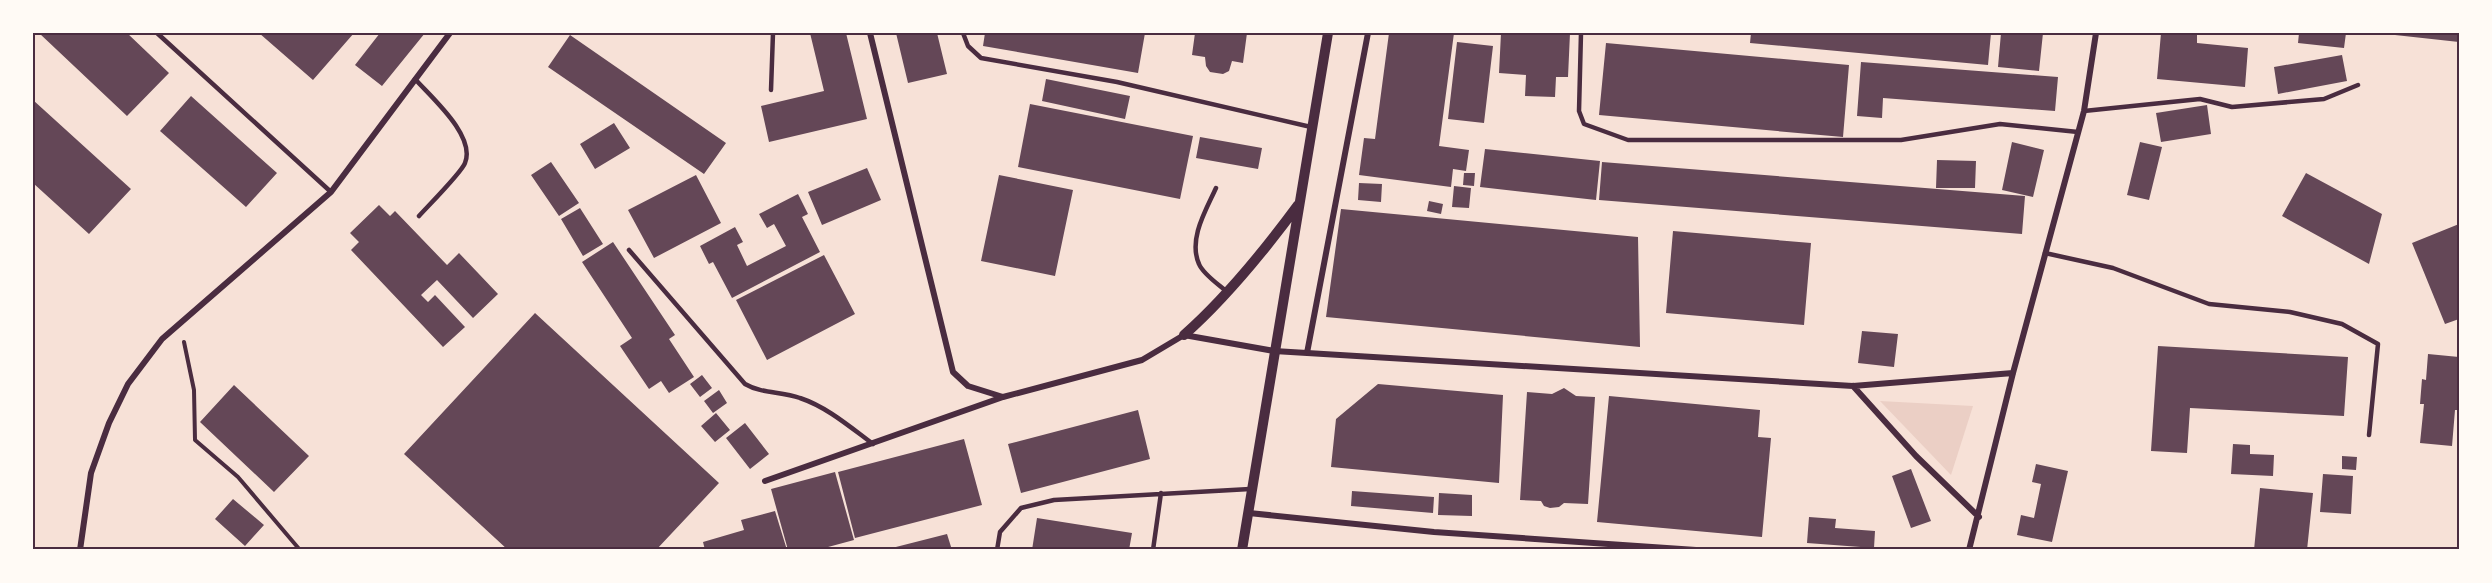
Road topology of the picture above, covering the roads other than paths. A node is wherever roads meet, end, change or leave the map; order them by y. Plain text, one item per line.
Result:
1 (157, 33) edge
2 (450, 33) edge
3 (773, 33) edge
4 (870, 33) edge
5 (963, 33) edge
6 (1328, 33) edge
7 (1368, 33) edge
8 (1581, 33) edge
9 (2096, 33) edge
10 (415, 79) junction
11 (2358, 85) dead end
12 (771, 90) dead end
13 (2084, 111) junction
14 (1312, 127) junction
15 (2078, 132) junction
16 (1216, 188) dead end
17 (331, 192) junction
18 (1299, 203) junction
19 (419, 216) dead end
20 (629, 250) dead end
21 (2045, 253) junction
22 (1226, 291) junction
23 (1184, 335) junction
24 (1274, 351) junction
25 (1306, 353) junction
26 (2013, 374) junction
27 (1853, 386) junction
28 (1003, 397) junction
29 (2369, 435) dead end
30 (873, 444) junction
31 (765, 481) dead end
32 (1253, 488) junction
33 (1161, 493) junction
34 (1249, 513) junction
35 (1979, 517) junction
36 (80, 550) edge
37 (997, 550) edge
38 (1153, 550) edge
39 (1242, 550) edge
40 (1696, 550) edge
41 (1969, 550) edge

1 - 17 lane
2 - 10 street
3 - 12 lane
4 - 28 street
5 - 14 lane
6 - 14 street
7 - 25 street
8 - 15 lane
9 - 13 street
10 - 17 street
10 - 19 lane
11 - 13 lane
13 - 15 street
14 - 18 street
15 - 21 street
16 - 22 lane
17 - 36 street
18 - 22 street
18 - 24 street
20 - 30 lane
21 - 26 street
21 - 29 lane
22 - 23 street
23 - 24 street
23 - 28 street
24 - 25 street
24 - 32 street
25 - 27 street
26 - 27 street
26 - 35 street
27 - 35 street
28 - 30 street
30 - 31 street
32 - 33 lane
32 - 34 street
33 - 37 lane
33 - 38 lane
34 - 39 street
34 - 40 street
35 - 41 street

